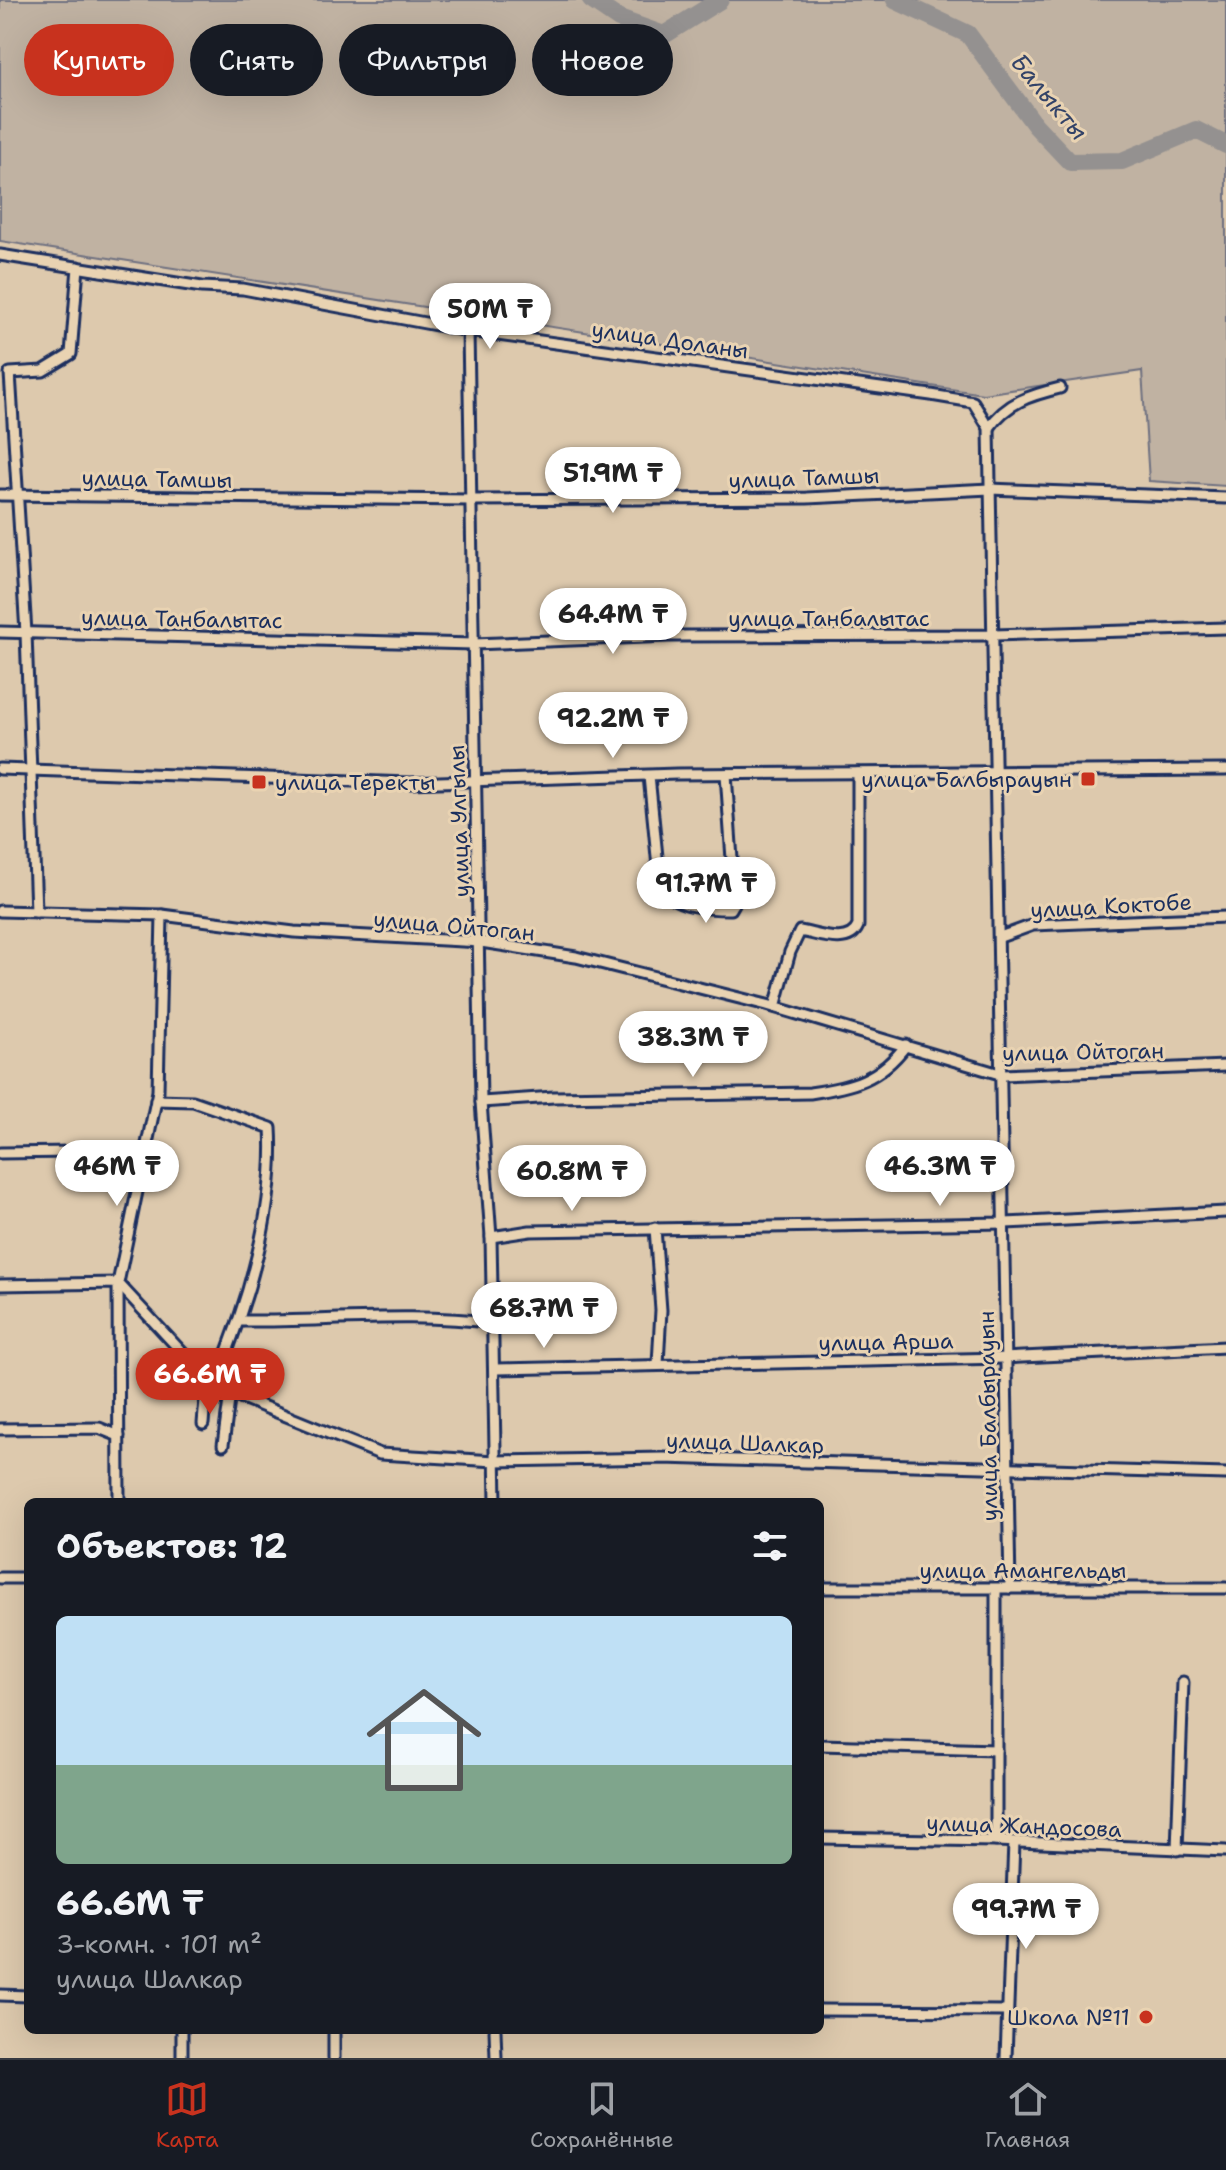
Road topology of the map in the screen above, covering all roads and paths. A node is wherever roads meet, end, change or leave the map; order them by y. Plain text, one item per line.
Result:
1 (0, 255) edge
2 (78, 267) junction
3 (468, 331) junction
4 (5, 371) edge
5 (1060, 388) dead end
6 (989, 428) junction
7 (990, 489) junction
8 (0, 495) edge
9 (16, 496) junction
10 (1226, 498) edge
11 (470, 500) junction
12 (1226, 628) edge
13 (0, 632) edge
14 (26, 633) junction
15 (994, 635) junction
16 (474, 644) junction
17 (0, 769) edge
18 (29, 770) junction
19 (1226, 770) edge
20 (997, 772) junction
21 (858, 773) junction
22 (726, 774) junction
23 (649, 776) junction
24 (474, 779) junction
25 (0, 911) edge
26 (36, 912) junction
27 (162, 915) junction
28 (1226, 917) edge
29 (1000, 937) junction
30 (481, 942) junction
31 (775, 1007) junction
32 (906, 1045) junction
33 (1226, 1066) edge
34 (1003, 1075) junction
35 (156, 1100) junction
36 (481, 1102) junction
37 (145, 1151) junction
38 (0, 1153) edge
39 (1226, 1212) edge
40 (1005, 1223) junction
41 (655, 1228) junction
42 (491, 1237) junction
43 (118, 1283) junction
44 (0, 1285) edge
45 (238, 1321) junction
46 (494, 1323) junction
47 (1226, 1347) edge
48 (1004, 1358) junction
49 (658, 1364) junction
50 (496, 1369) junction
51 (211, 1378) junction
52 (230, 1393) junction
53 (203, 1424) dead end
54 (0, 1429) edge
55 (119, 1436) junction
56 (223, 1445) dead end
57 (495, 1461) junction
58 (1006, 1468) junction
59 (1226, 1474) edge
60 (119, 1498) edge
61 (496, 1498) edge
62 (0, 1578) edge
63 (24, 1578) edge
64 (824, 1588) edge
65 (1010, 1588) junction
66 (1226, 1588) edge
67 (996, 1589) junction
68 (1183, 1682) dead end
69 (824, 1745) edge
70 (996, 1750) junction
71 (824, 1838) edge
72 (996, 1841) junction
73 (1014, 1842) junction
74 (1177, 1850) junction
75 (1226, 1851) edge
76 (0, 1995) edge
77 (24, 1996) edge
78 (824, 2010) edge
79 (1007, 2011) junction
80 (182, 2034) edge
81 (334, 2034) edge
82 (495, 2034) edge
83 (182, 2058) edge
84 (334, 2058) edge
85 (496, 2058) edge
86 (1006, 2058) edge

1 - 2 street, улица Доланы
2 - 3 street, улица Доланы
2 - 4 street
3 - 6 street, улица Доланы
3 - 11 street, улица Улгылы
4 - 9 street
5 - 6 street
6 - 7 street, улица Балбырауын
7 - 10 street, улица Тамшы
7 - 11 street, улица Тамшы
7 - 15 street, улица Балбырауын
8 - 9 street, улица Тамшы
9 - 11 street, улица Тамшы
9 - 14 street
11 - 16 street, улица Улгылы
12 - 15 street, улица Танбалытас
13 - 14 street, улица Танбалытас
14 - 16 street, улица Танбалытас
14 - 18 street
15 - 16 street, улица Танбалытас
15 - 20 street, улица Балбырауын
16 - 24 street, улица Улгылы
17 - 18 street
18 - 24 street
18 - 26 street
19 - 20 street
20 - 21 street
20 - 29 street, улица Балбырауын
21 - 22 street
21 - 31 street
22 - 23 street
22 - 23 street
23 - 24 street
24 - 30 street, улица Улгылы
25 - 26 street, улица Ойтоган
26 - 27 street, улица Ойтоган
27 - 30 street, улица Ойтоган
27 - 35 street
28 - 29 street, улица Коктобе
29 - 34 street, улица Балбырауын
30 - 31 street, улица Ойтоган
30 - 36 street, улица Улгылы
31 - 32 street, улица Ойтоган
32 - 34 street, улица Ойтоган
32 - 36 street
33 - 34 street, улица Ойтоган
34 - 40 street, улица Балбырауын
35 - 37 street
35 - 45 street
36 - 42 street, улица Улгылы
37 - 38 street
37 - 43 street
39 - 40 street
40 - 41 street
40 - 48 street, улица Балбырауын
41 - 42 street
41 - 49 street
42 - 46 street, улица Улгылы
43 - 44 street
43 - 51 street, улица Шалкар
43 - 55 street
45 - 46 street
45 - 51 street
46 - 50 street, улица Улгылы
47 - 48 street, улица Арша
48 - 49 street, улица Арша
48 - 58 street, улица Балбырауын
49 - 50 street, улица Арша
50 - 57 street, улица Улгылы
51 - 52 street, улица Шалкар
51 - 53 street
52 - 56 street
52 - 57 street, улица Шалкар
54 - 55 street
55 - 60 street
57 - 58 street, улица Шалкар
57 - 61 street, улица Улгылы
58 - 59 street, улица Шалкар
58 - 65 street, улица Балбырауын
62 - 63 street
64 - 67 street, улица Амангельды
65 - 66 street, улица Амангельды
65 - 67 street, улица Амангельды
67 - 70 street
68 - 74 street
69 - 70 street
70 - 72 street
71 - 72 street, улица Жандосова
72 - 73 street, улица Жандосова
73 - 74 street, улица Жандосова
73 - 79 street
74 - 75 street, улица Жандосова
76 - 77 street
78 - 79 street
79 - 86 street
80 - 83 street
81 - 84 street
82 - 85 street

